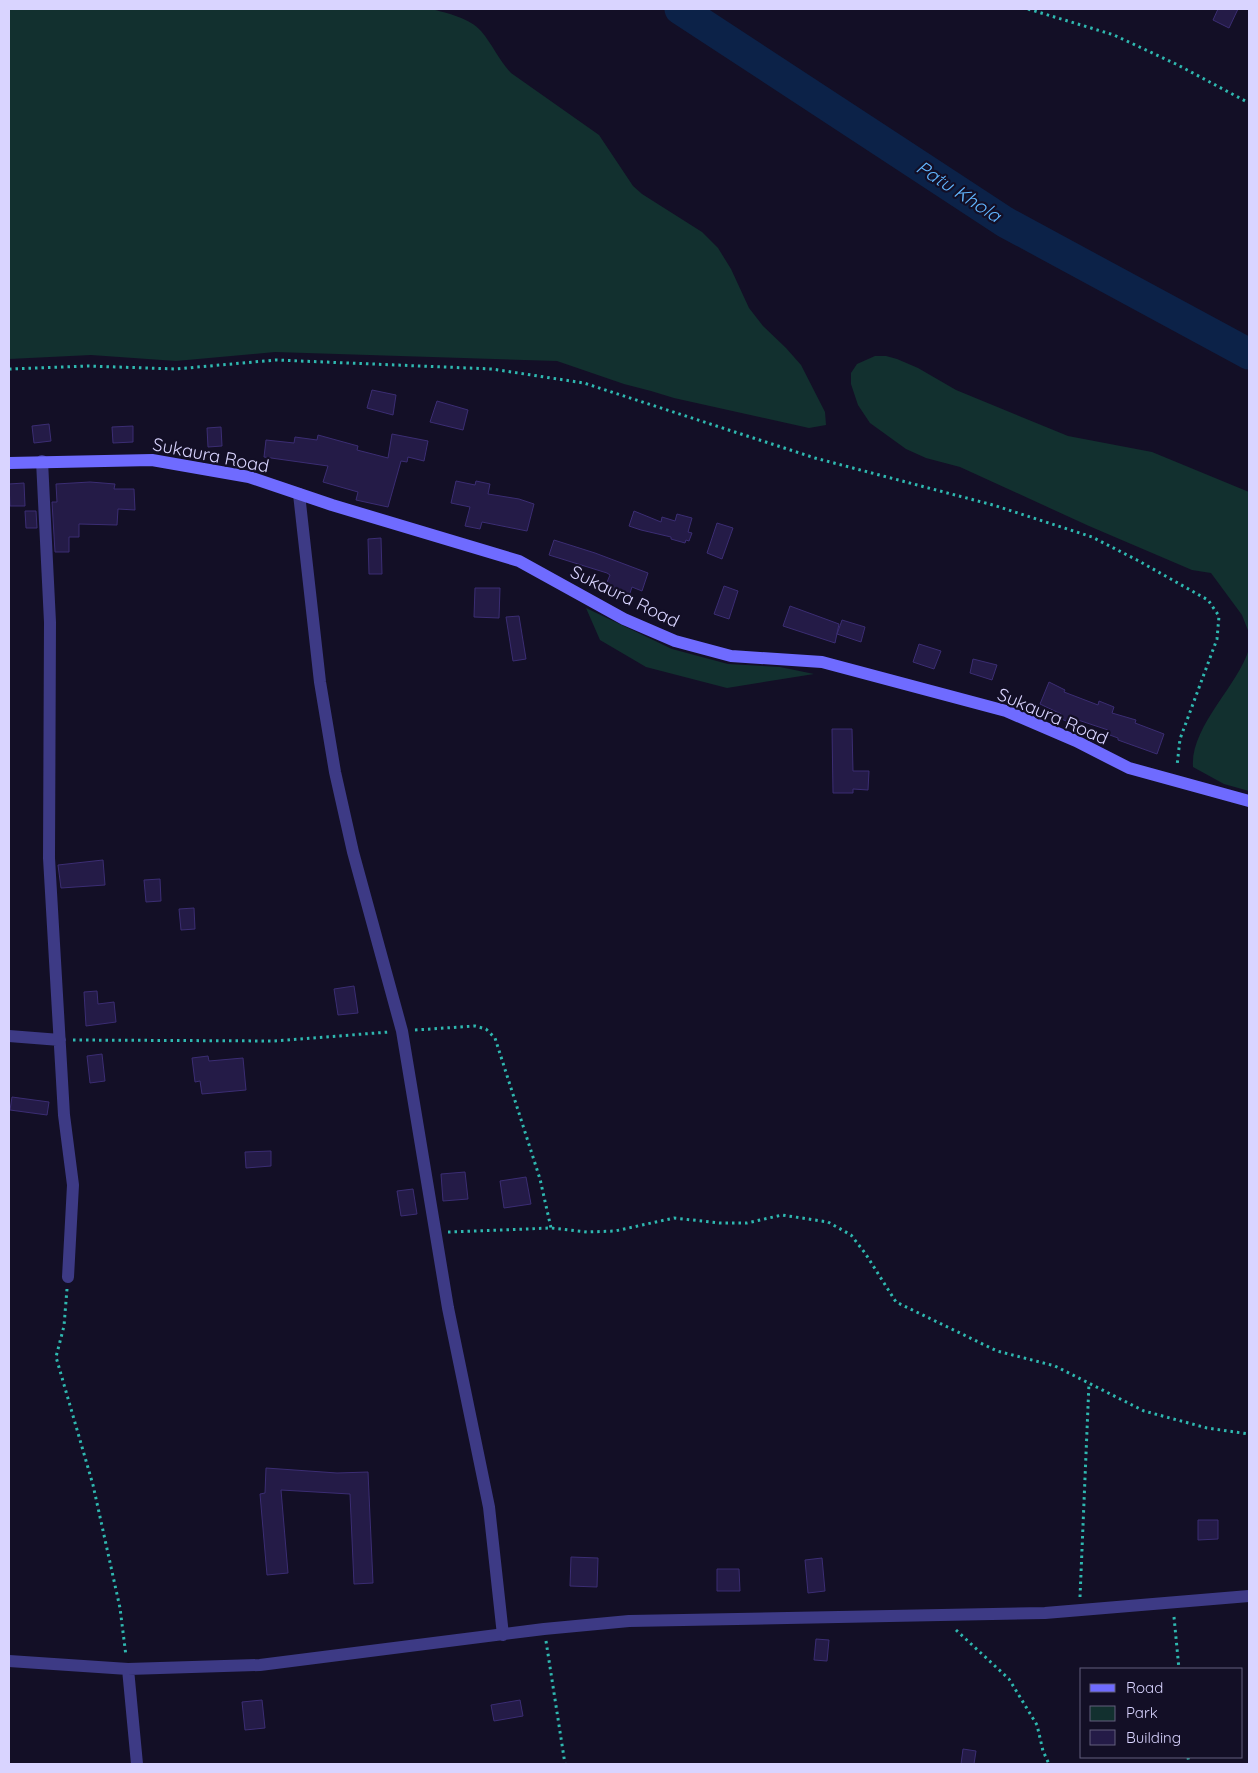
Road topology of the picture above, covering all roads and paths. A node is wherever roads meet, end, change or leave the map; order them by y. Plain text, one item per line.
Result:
1 (1028, 9) edge
2 (1249, 103) edge
3 (9, 369) edge
4 (42, 461) junction
5 (9, 463) edge
6 (299, 494) junction
7 (1175, 782) junction
8 (1249, 801) edge
9 (402, 1031) junction
10 (9, 1036) edge
11 (60, 1040) junction
12 (551, 1228) junction
13 (435, 1232) junction
14 (68, 1276) joint
15 (1089, 1383) junction
16 (1249, 1434) edge
17 (1249, 1596) edge
18 (1172, 1602) junction
19 (1079, 1610) junction
20 (940, 1614) junction
21 (544, 1629) junction
22 (502, 1635) junction
23 (9, 1661) edge
24 (128, 1668) junction
25 (1179, 1668) edge
26 (137, 1764) edge
27 (565, 1764) edge
28 (1049, 1764) edge

1 - 2 path
3 - 7 path
4 - 5 street, Sukaura Road
4 - 6 street, Sukaura Road
4 - 11 street
6 - 7 street, Sukaura Road
6 - 9 street
7 - 8 street, Sukaura Road
9 - 11 path
9 - 12 path
9 - 13 street
10 - 11 street
11 - 14 street
12 - 13 path
12 - 15 path
13 - 22 street
14 - 24 path
15 - 16 path
15 - 19 path
17 - 18 street
18 - 19 street
18 - 25 path
19 - 20 street
20 - 21 street
20 - 28 path
21 - 22 street
21 - 27 path
22 - 24 street
23 - 24 street
24 - 26 street

